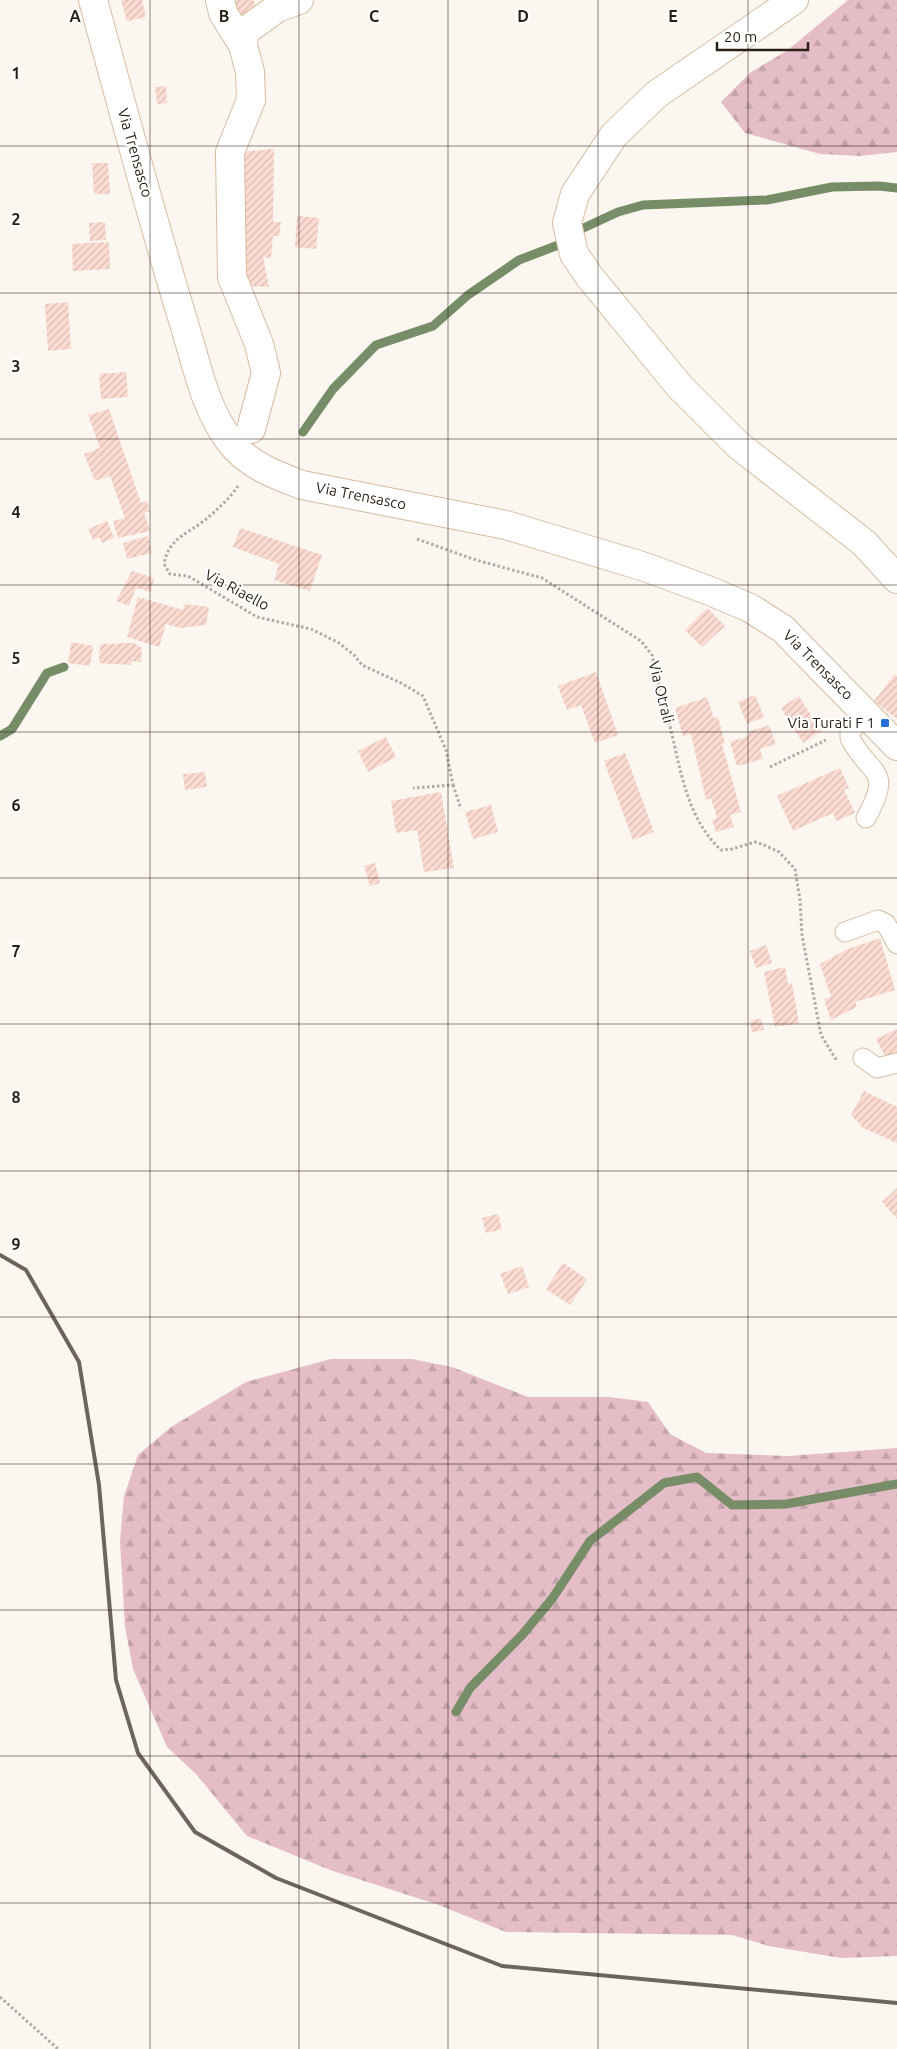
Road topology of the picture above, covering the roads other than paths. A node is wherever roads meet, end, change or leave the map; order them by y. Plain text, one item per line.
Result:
1 (94, 0) edge
2 (220, 0) edge
3 (300, 0) edge
4 (794, 0) edge
5 (243, 45) junction
6 (251, 430) dead end
7 (897, 579) edge
8 (858, 723) junction
9 (897, 746) edge
10 (866, 818) dead end
11 (845, 932) dead end
12 (897, 944) edge
13 (863, 1058) dead end
14 (897, 1063) edge

1 - 8 main road, Via Trensasco
2 - 5 main road
3 - 5 main road
4 - 7 main road
5 - 6 main road
8 - 9 main road, Via Trensasco
8 - 10 lane
11 - 12 lane
13 - 14 lane

